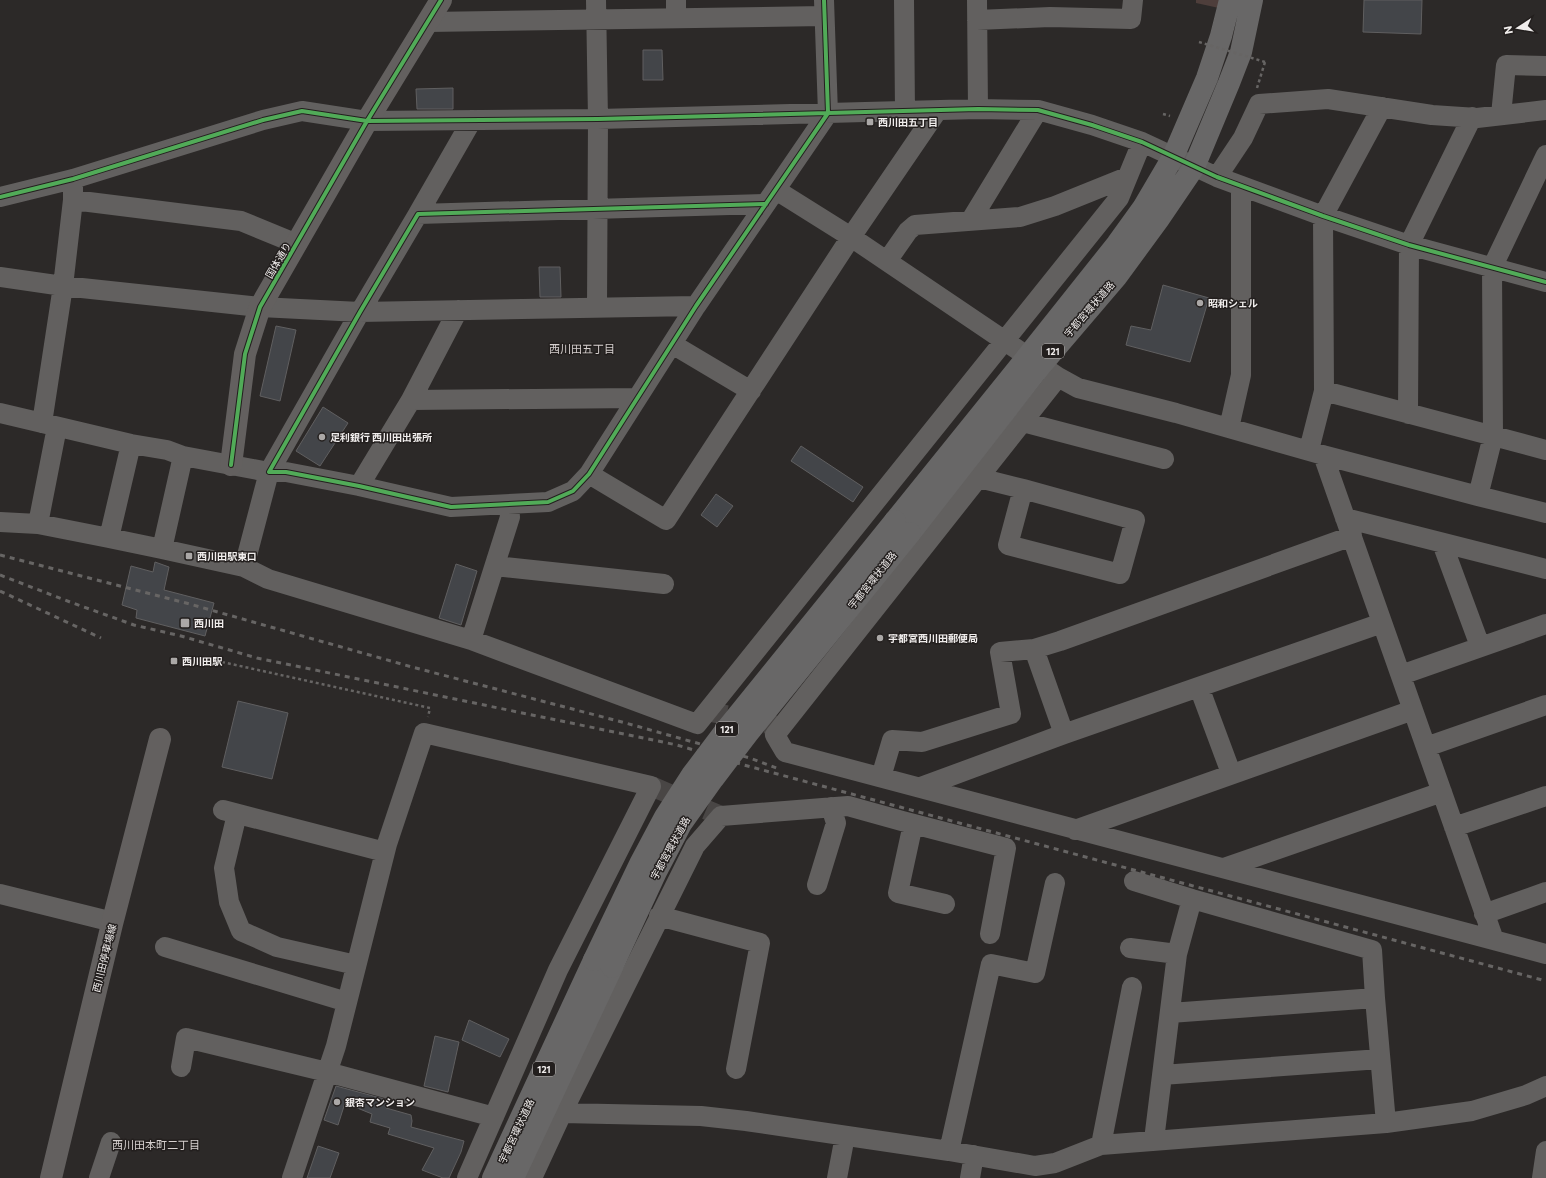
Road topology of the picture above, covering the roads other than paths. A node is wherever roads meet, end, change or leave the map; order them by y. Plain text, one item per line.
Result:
1 (441, 0) edge
2 (596, 0) edge
3 (904, 0) edge
4 (977, 0) edge
5 (1133, 0) edge
6 (1230, 0) edge
7 (1252, 0) edge
8 (824, 8) edge
9 (676, 9) edge
10 (745, 9) edge
11 (1051, 9) edge
12 (596, 20) junction
13 (978, 20) junction
14 (428, 22) junction
15 (1546, 66) edge
16 (1382, 108) junction
17 (978, 109) junction
18 (1038, 110) junction
19 (1546, 110) edge
20 (937, 111) junction
21 (905, 112) junction
22 (828, 114) junction
23 (1501, 115) junction
24 (1472, 117) junction
25 (598, 119) junction
26 (472, 120) junction
27 (367, 121) junction
28 (1142, 142) junction
29 (1546, 154) edge
30 (1173, 158) junction
31 (1194, 167) junction
32 (1127, 177) junction
33 (1217, 177) junction
34 (73, 179) junction
35 (1241, 186) junction
36 (1538, 188) edge
37 (0, 197) edge
38 (771, 197) junction
39 (73, 200) junction
40 (598, 209) junction
41 (418, 214) junction
42 (1323, 216) junction
43 (971, 220) junction
44 (851, 237) junction
45 (297, 244) junction
46 (1409, 245) junction
47 (887, 261) junction
48 (1492, 268) junction
49 (0, 277) edge
50 (1546, 282) edge
51 (63, 286) junction
52 (696, 306) junction
53 (260, 307) junction
54 (596, 308) junction
55 (458, 310) junction
56 (360, 312) junction
57 (1005, 341) junction
58 (672, 344) junction
59 (1042, 366) junction
60 (751, 391) junction
61 (1324, 391) junction
62 (637, 398) junction
63 (410, 400) junction
64 (0, 413) edge
65 (1408, 414) junction
66 (1023, 422) junction
67 (49, 425) junction
68 (1229, 428) junction
69 (1493, 436) junction
70 (131, 444) junction
71 (1546, 450) edge
72 (1316, 452) junction
73 (184, 456) junction
74 (1164, 459) dead end
75 (231, 466) junction
76 (269, 472) junction
77 (589, 474) junction
78 (979, 478) junction
79 (359, 486) junction
80 (1023, 489) junction
81 (1478, 496) junction
82 (509, 505) junction
83 (1546, 513) edge
84 (1345, 518) junction
85 (0, 522) edge
86 (38, 524) junction
87 (1352, 536) junction
88 (109, 538) junction
89 (1442, 543) junction
90 (162, 549) junction
91 (495, 566) junction
92 (244, 567) junction
93 (1546, 569) edge
94 (664, 584) dead end
95 (1382, 623) junction
96 (1546, 624) edge
97 (471, 640) junction
98 (1480, 646) junction
99 (1034, 649) junction
100 (1401, 675) junction
101 (1199, 687) junction
102 (1546, 705) edge
103 (1413, 710) junction
104 (1064, 734) junction
105 (160, 739) dead end
106 (1426, 747) junction
107 (1231, 773) junction
108 (881, 777) junction
109 (921, 787) junction
110 (1442, 792) junction
111 (1546, 796) edge
112 (831, 807) junction
113 (913, 824) junction
114 (1454, 827) junction
115 (1074, 830) junction
116 (385, 852) junction
117 (1224, 868) junction
118 (1134, 881) dead end
119 (1055, 883) dead end
120 (817, 885) dead end
121 (1546, 892) edge
122 (0, 894) edge
123 (1192, 899) junction
124 (945, 904) dead end
125 (1484, 914) junction
126 (659, 916) junction
127 (113, 922) junction
128 (990, 934) dead end
129 (1494, 940) junction
130 (165, 947) dead end
131 (1130, 948) dead end
132 (1177, 954) junction
133 (1546, 954) edge
134 (603, 963) junction
135 (356, 965) junction
136 (1132, 987) dead end
137 (1374, 998) junction
138 (347, 1002) junction
139 (1170, 1012) junction
140 (1380, 1059) junction
141 (181, 1067) dead end
142 (736, 1069) dead end
143 (327, 1072) junction
144 (1162, 1076) junction
145 (1546, 1086) edge
146 (562, 1113) junction
147 (494, 1117) junction
148 (1386, 1123) junction
149 (845, 1136) junction
150 (1154, 1140) junction
151 (110, 1142) dead end
152 (1101, 1145) junction
153 (949, 1151) junction
154 (1546, 1151) edge
155 (974, 1155) junction
156 (51, 1178) edge
157 (100, 1178) edge
158 (292, 1178) edge
159 (467, 1178) edge
160 (493, 1178) edge
161 (513, 1178) edge
162 (532, 1178) edge
163 (837, 1178) edge
164 (970, 1178) edge
165 (1542, 1178) edge

1 - 14 main road, 国体通り
2 - 12 street
3 - 21 street
4 - 13 street
5 - 11 street
6 - 30 highway, 宇都宮環状道路 / 121
7 - 31 highway, 宇都宮環状道路 / 121
8 - 10 street
8 - 22 street
9 - 10 street
9 - 12 street
11 - 13 street
12 - 14 street
12 - 25 street
13 - 17 street
14 - 27 main road, 国体通り
15 - 23 street
16 - 24 street
16 - 33 street
16 - 42 street
17 - 18 street
17 - 20 street
18 - 28 street
18 - 43 street
19 - 23 street
20 - 21 street
20 - 44 street
21 - 22 street
22 - 25 street
22 - 38 street
23 - 24 street
24 - 46 street
25 - 26 street
25 - 40 street
26 - 27 street
26 - 41 street
27 - 34 street
27 - 45 main road, 国体通り
28 - 30 street
28 - 32 street
29 - 36 street
30 - 31 street
30 - 59 highway, 宇都宮環状道路 / 121
31 - 33 street
31 - 59 highway, 宇都宮環状道路 / 121
32 - 43 street
32 - 57 street
33 - 35 street
34 - 37 street
34 - 39 street
35 - 42 street
35 - 68 street
36 - 48 street
38 - 40 street
38 - 44 street
38 - 52 street
39 - 45 street
39 - 51 street
40 - 41 street
40 - 54 street
41 - 56 street
42 - 46 street
42 - 61 street
43 - 47 street
44 - 47 street
44 - 60 street
45 - 53 main road, 国体通り
46 - 48 street
46 - 65 street
47 - 57 street
48 - 50 street
48 - 69 street
49 - 51 street
51 - 53 street
51 - 67 street
52 - 54 street
52 - 58 street
53 - 56 street
53 - 75 main road, 国体通り
54 - 55 street
55 - 56 street
55 - 63 street
56 - 76 street
57 - 59 street
57 - 97 street
58 - 60 street
58 - 62 street
59 - 66 street
59 - 68 street
59 - 134 highway, 宇都宮環状道路 / 121, bridge
60 - 77 street
61 - 65 street
61 - 72 street
62 - 63 street
62 - 77 street
63 - 79 street
64 - 67 street
65 - 69 street
66 - 74 street
66 - 78 street
67 - 70 street
67 - 86 street
68 - 72 street
69 - 71 street
69 - 81 street
70 - 73 street
70 - 88 street
72 - 81 street
72 - 84 street
73 - 75 street
73 - 90 street
75 - 76 street
76 - 79 street
76 - 92 street
77 - 82 street
78 - 80 street
78 - 108 street
79 - 82 street
80 - 80 street
81 - 83 street
82 - 91 street
84 - 87 street
84 - 89 street
85 - 86 street
86 - 88 street
87 - 95 street
87 - 99 street
88 - 90 street
89 - 93 street
89 - 98 street
90 - 92 street
91 - 94 street
91 - 97 street
92 - 97 street
95 - 100 street
95 - 101 street
96 - 98 street
98 - 100 street
99 - 104 street
99 - 108 street
100 - 103 street
101 - 104 street
101 - 107 street
102 - 106 street
103 - 106 street
103 - 107 street
104 - 109 street
105 - 127 main road, 西川田停車場線
106 - 110 street
107 - 115 street
108 - 109 street
109 - 115 street
110 - 114 street
110 - 117 street
111 - 114 street
112 - 113 street
112 - 120 street
112 - 126 street
113 - 124 street
113 - 128 street
114 - 125 street
115 - 117 street
116 - 135 street
116 - 135 street
116 - 147 street
117 - 129 street
118 - 123 street
119 - 153 street
121 - 125 street
122 - 127 street
123 - 132 street
123 - 137 street
125 - 129 street
126 - 142 street
126 - 146 street
127 - 156 main road, 西川田停車場線
129 - 133 street
130 - 138 street
131 - 132 street
132 - 139 street
134 - 160 highway, 宇都宮環状道路 / 121
134 - 161 highway, 宇都宮環状道路 / 121
135 - 138 street
136 - 152 street
137 - 139 street
137 - 140 street
138 - 143 street
139 - 144 street
140 - 144 street
140 - 148 street
141 - 143 street
143 - 147 street
143 - 158 street
144 - 150 street
145 - 148 street
146 - 149 street
146 - 162 street
147 - 159 street
148 - 150 street
149 - 153 street
149 - 163 street
150 - 152 street
151 - 157 street
152 - 155 street
153 - 155 street
154 - 165 street
155 - 164 street

